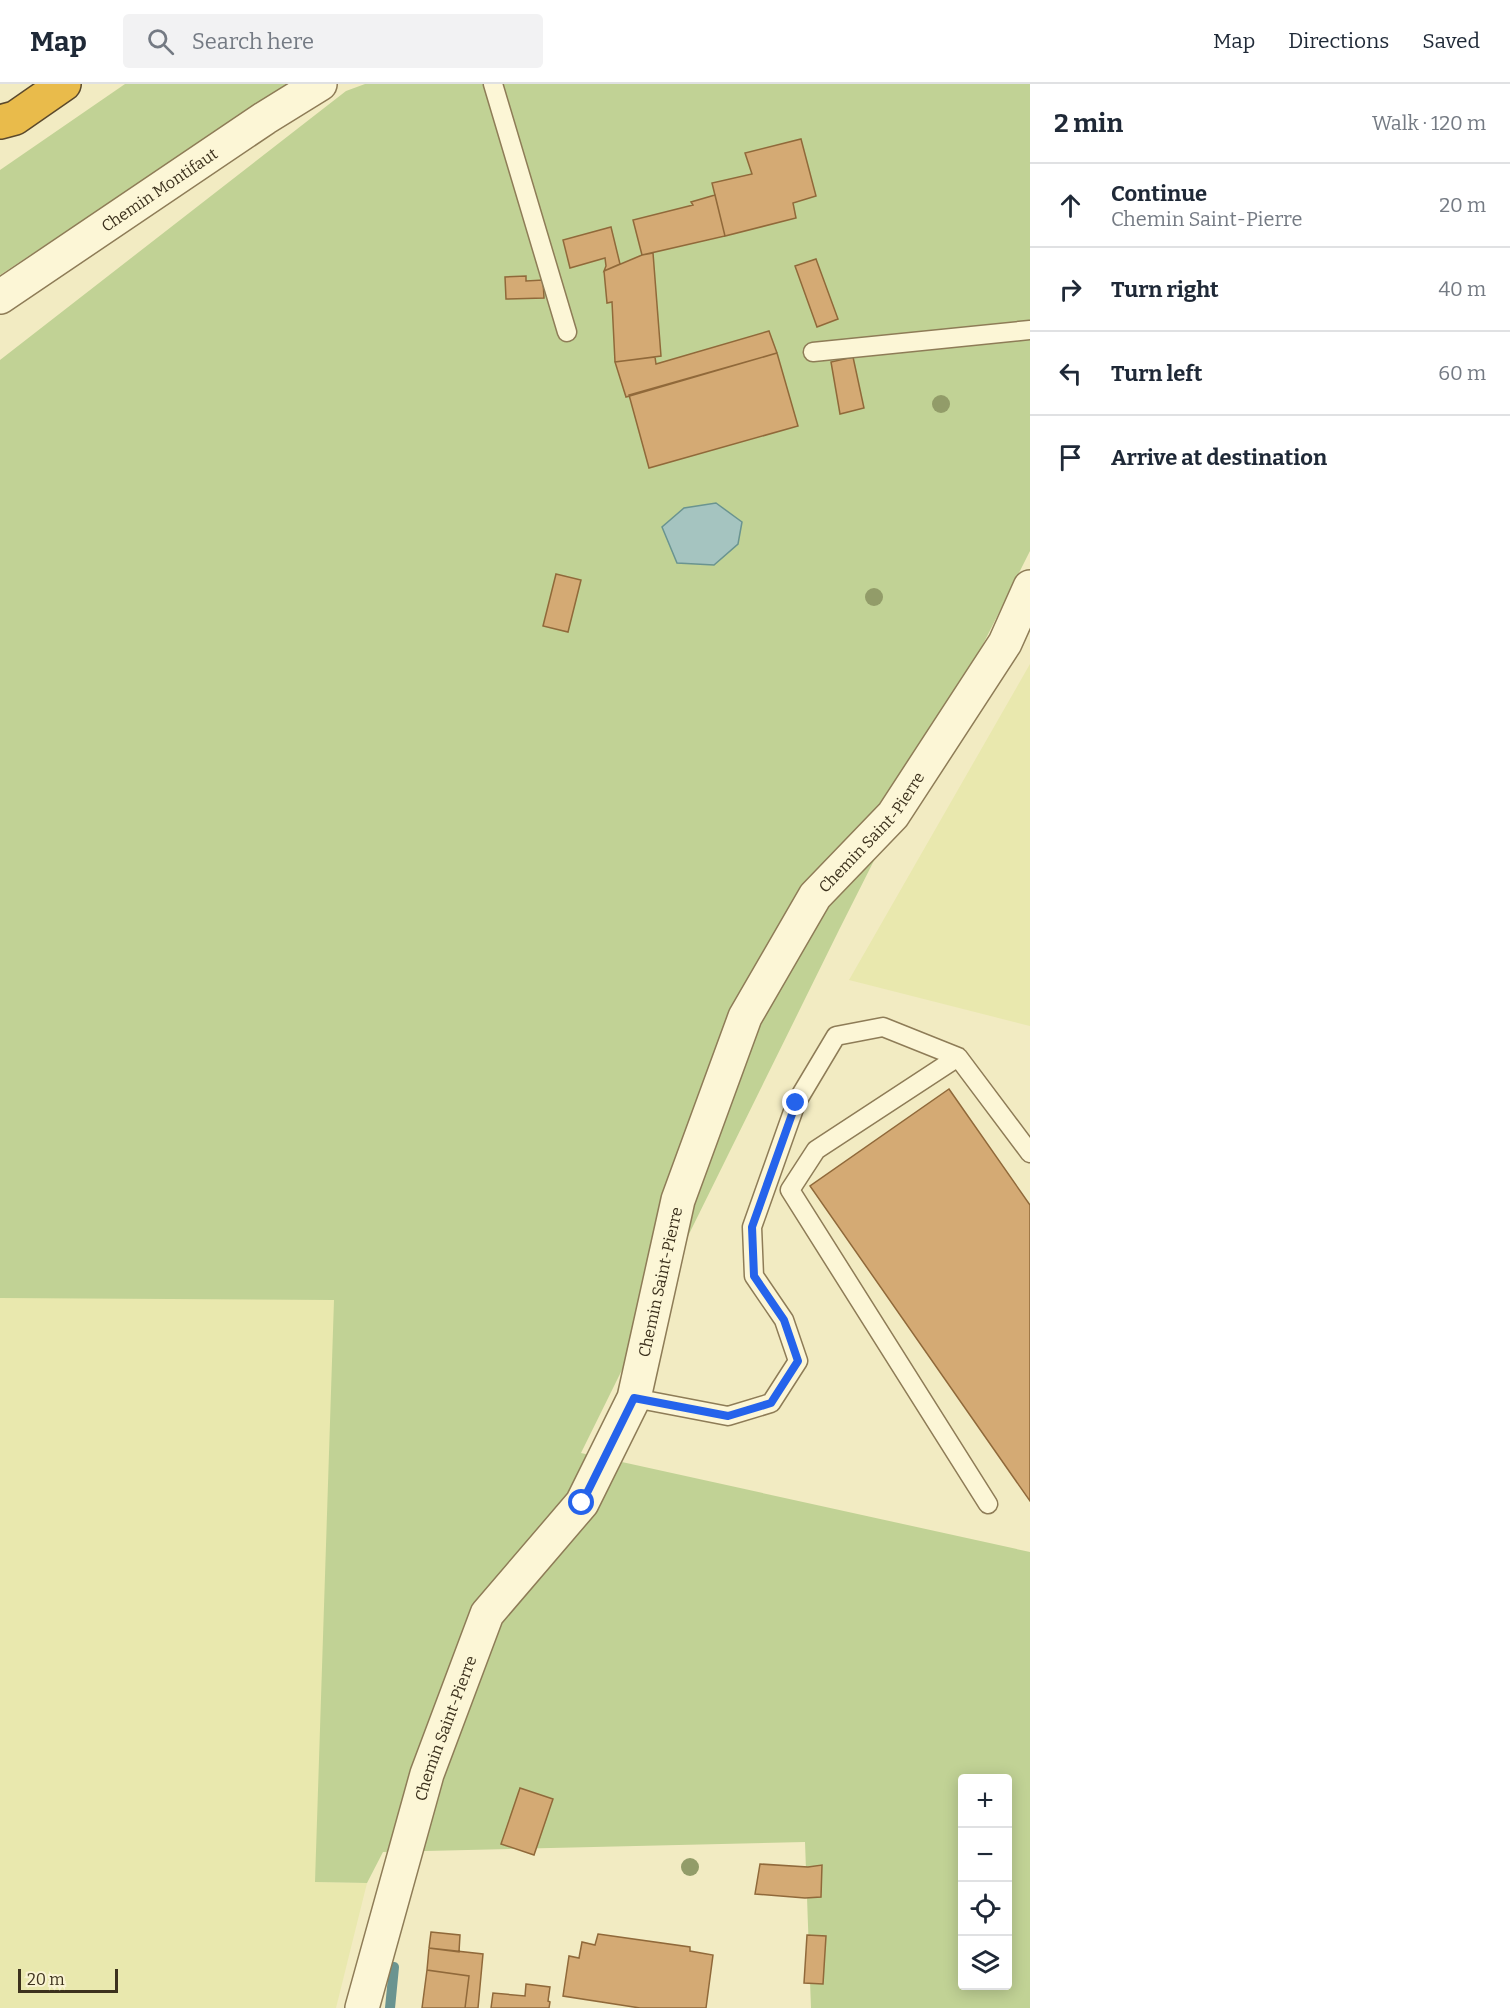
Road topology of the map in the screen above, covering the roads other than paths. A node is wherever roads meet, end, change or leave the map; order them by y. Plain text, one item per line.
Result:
1 (64, 84) edge
2 (320, 84) edge
3 (493, 84) edge
4 (0, 122) edge
5 (0, 297) edge
6 (1030, 330) edge
7 (567, 332) dead end
8 (813, 352) dead end
9 (1030, 588) edge
10 (958, 1057) junction
11 (1030, 1154) edge
12 (634, 1398) junction
13 (988, 1504) dead end
14 (362, 2008) edge

1 - 4 highway
2 - 5 street, Chemin Montifaut
3 - 7 lane
6 - 8 lane
9 - 12 street, Chemin Saint-Pierre
10 - 11 lane
10 - 12 lane
10 - 13 lane
12 - 14 street, Chemin Saint-Pierre

